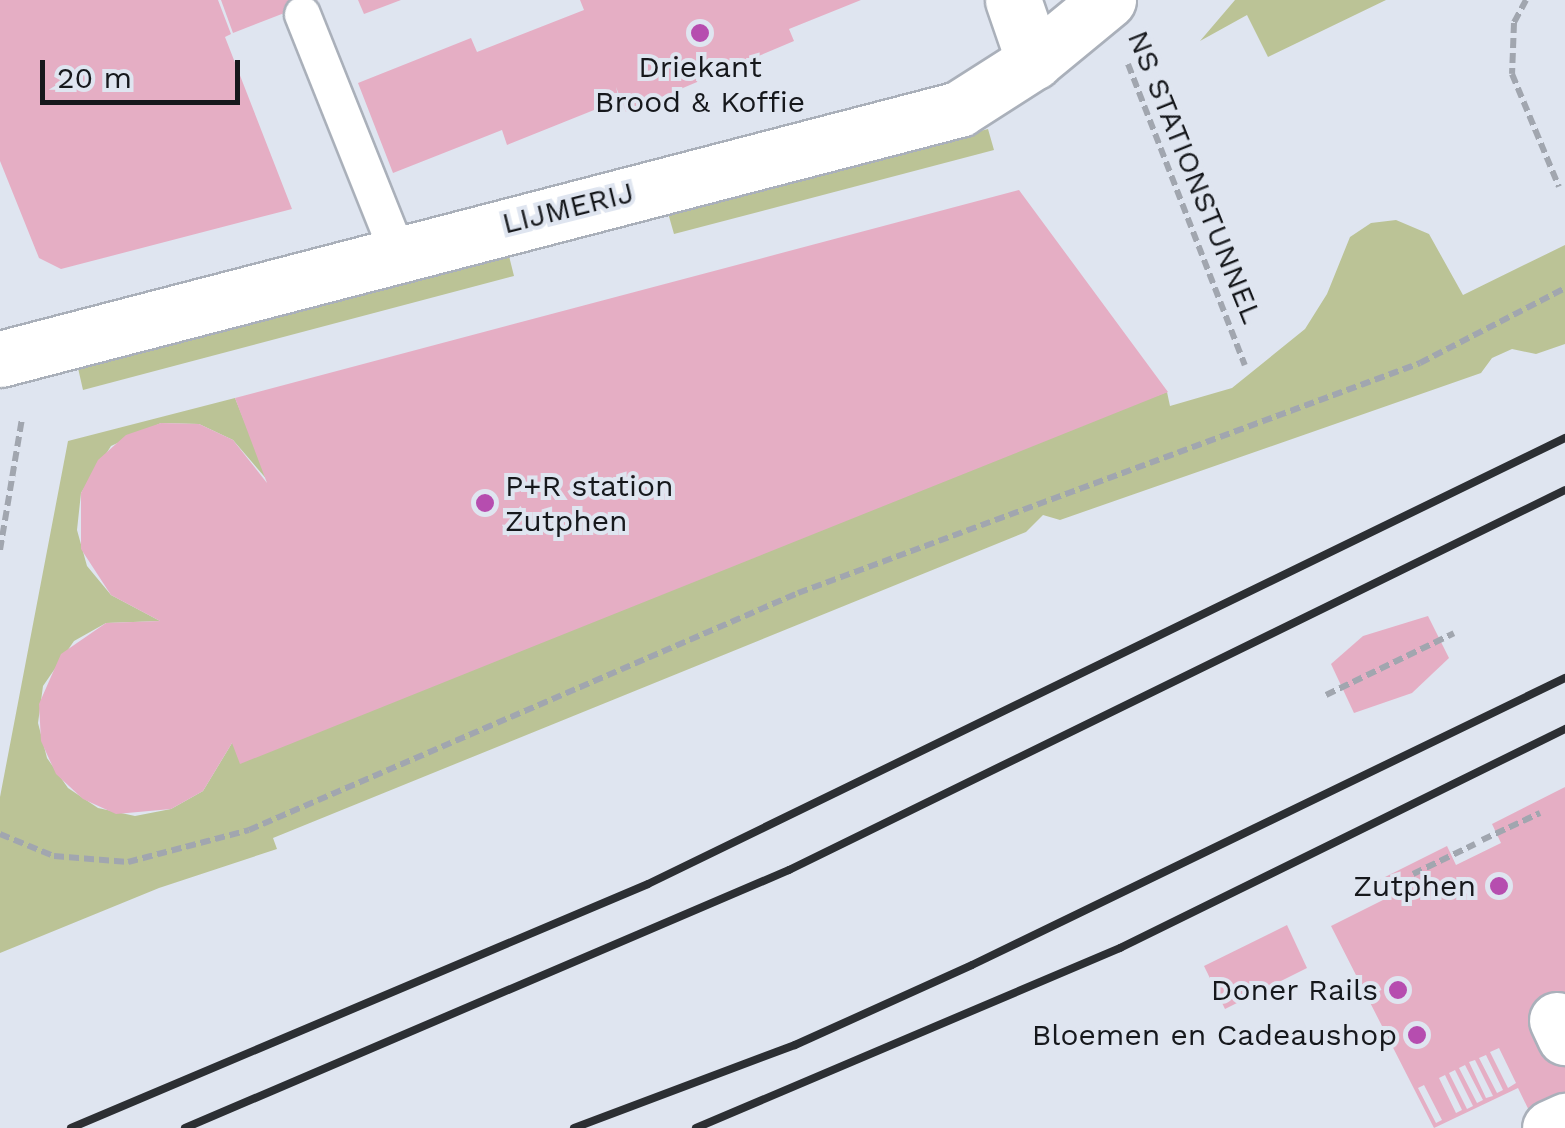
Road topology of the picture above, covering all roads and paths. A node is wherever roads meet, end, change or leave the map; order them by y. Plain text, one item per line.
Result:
1 (1013, 0) edge
2 (1526, 0) edge
3 (1105, 3) edge
4 (302, 14) dead end
5 (1034, 61) junction
6 (1560, 187) dead end
7 (397, 251) junction
8 (1565, 288) edge
9 (8, 357) edge
10 (1245, 366) dead end
11 (0, 550) edge
12 (1454, 633) dead end
13 (1326, 695) dead end
14 (1540, 813) dead end
15 (0, 834) edge
16 (1412, 874) dead end
17 (1565, 1121) edge
18 (1550, 1128) edge

1 - 5 street
2 - 6 path
3 - 5 street, LIJMERIJ
3 - 10 path, NS STATIONSTUNNEL
4 - 7 lane
5 - 7 street, LIJMERIJ
7 - 9 street, LIJMERIJ
8 - 15 path
9 - 11 path
12 - 13 path
14 - 16 path
17 - 18 street

